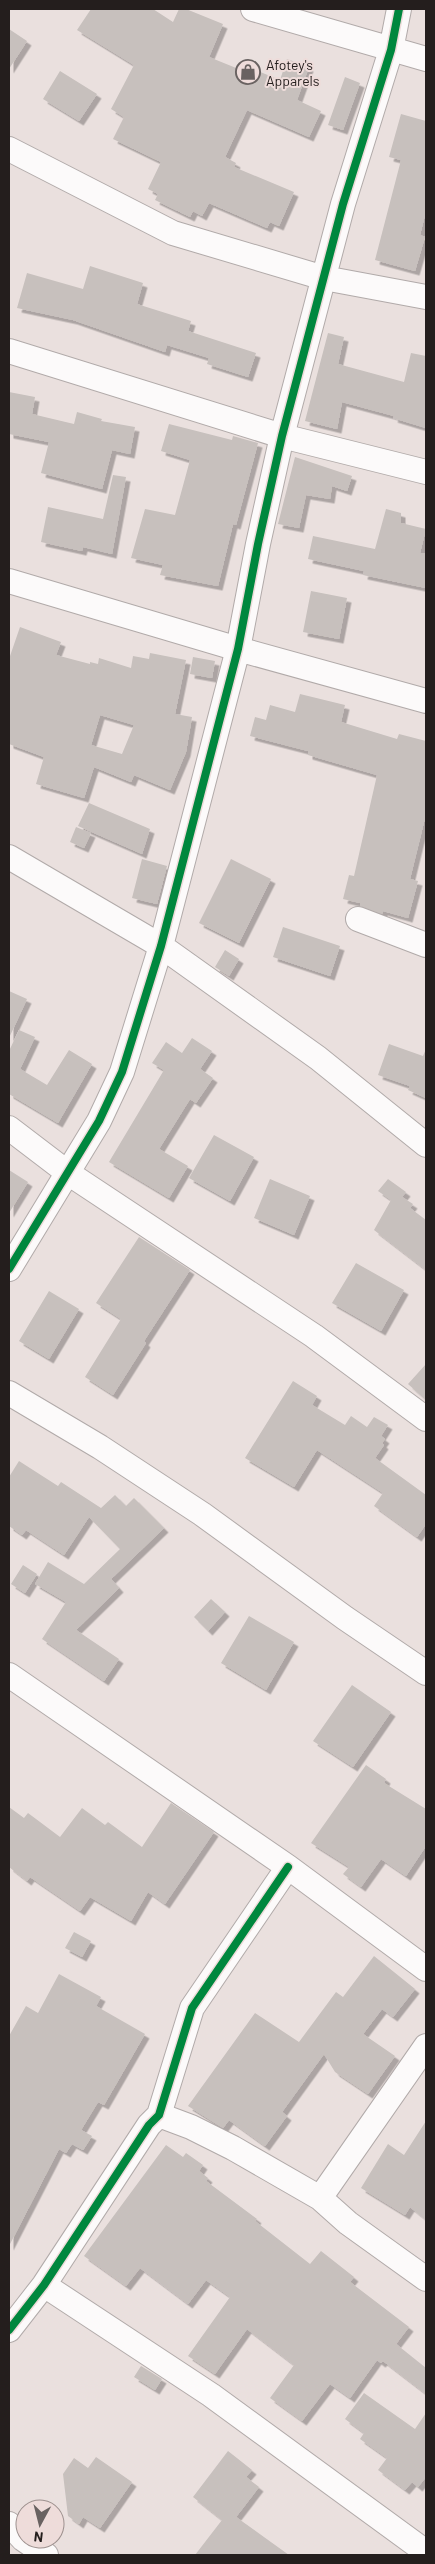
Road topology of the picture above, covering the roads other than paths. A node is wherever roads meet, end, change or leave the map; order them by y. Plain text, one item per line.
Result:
1 (253, 9) edge
2 (399, 9) edge
3 (391, 50) junction
4 (426, 59) edge
5 (9, 149) edge
6 (324, 278) junction
7 (426, 297) edge
8 (9, 351) edge
9 (282, 436) junction
10 (426, 472) edge
11 (9, 581) edge
12 (238, 649) junction
13 (426, 701) edge
14 (9, 858) edge
15 (358, 918) dead end
16 (426, 945) edge
17 (161, 946) junction
18 (9, 1128) edge
19 (426, 1145) edge
20 (68, 1173) junction
21 (9, 1269) edge
22 (9, 1393) edge
23 (426, 1419) edge
24 (426, 1673) edge
25 (9, 1675) edge
26 (288, 1867) junction
27 (426, 1970) edge
28 (426, 2046) edge
29 (159, 2115) junction
30 (320, 2198) junction
31 (426, 2279) edge
32 (44, 2285) junction
33 (9, 2330) edge
34 (9, 2524) edge
35 (426, 2552) edge
36 (46, 2555) edge

1 - 3 street
2 - 3 street
3 - 4 street
3 - 6 street
5 - 6 street
6 - 7 street
6 - 9 street
8 - 9 street
9 - 10 street
9 - 12 street
11 - 12 street
12 - 13 street
12 - 17 street
14 - 17 street
15 - 16 street
17 - 19 street
17 - 20 street
18 - 20 street
20 - 21 street
20 - 23 street
22 - 24 street
25 - 26 street
26 - 27 street
26 - 29 street
28 - 30 street
29 - 30 street
29 - 32 street
30 - 31 street
32 - 33 street
32 - 35 street
34 - 36 street

